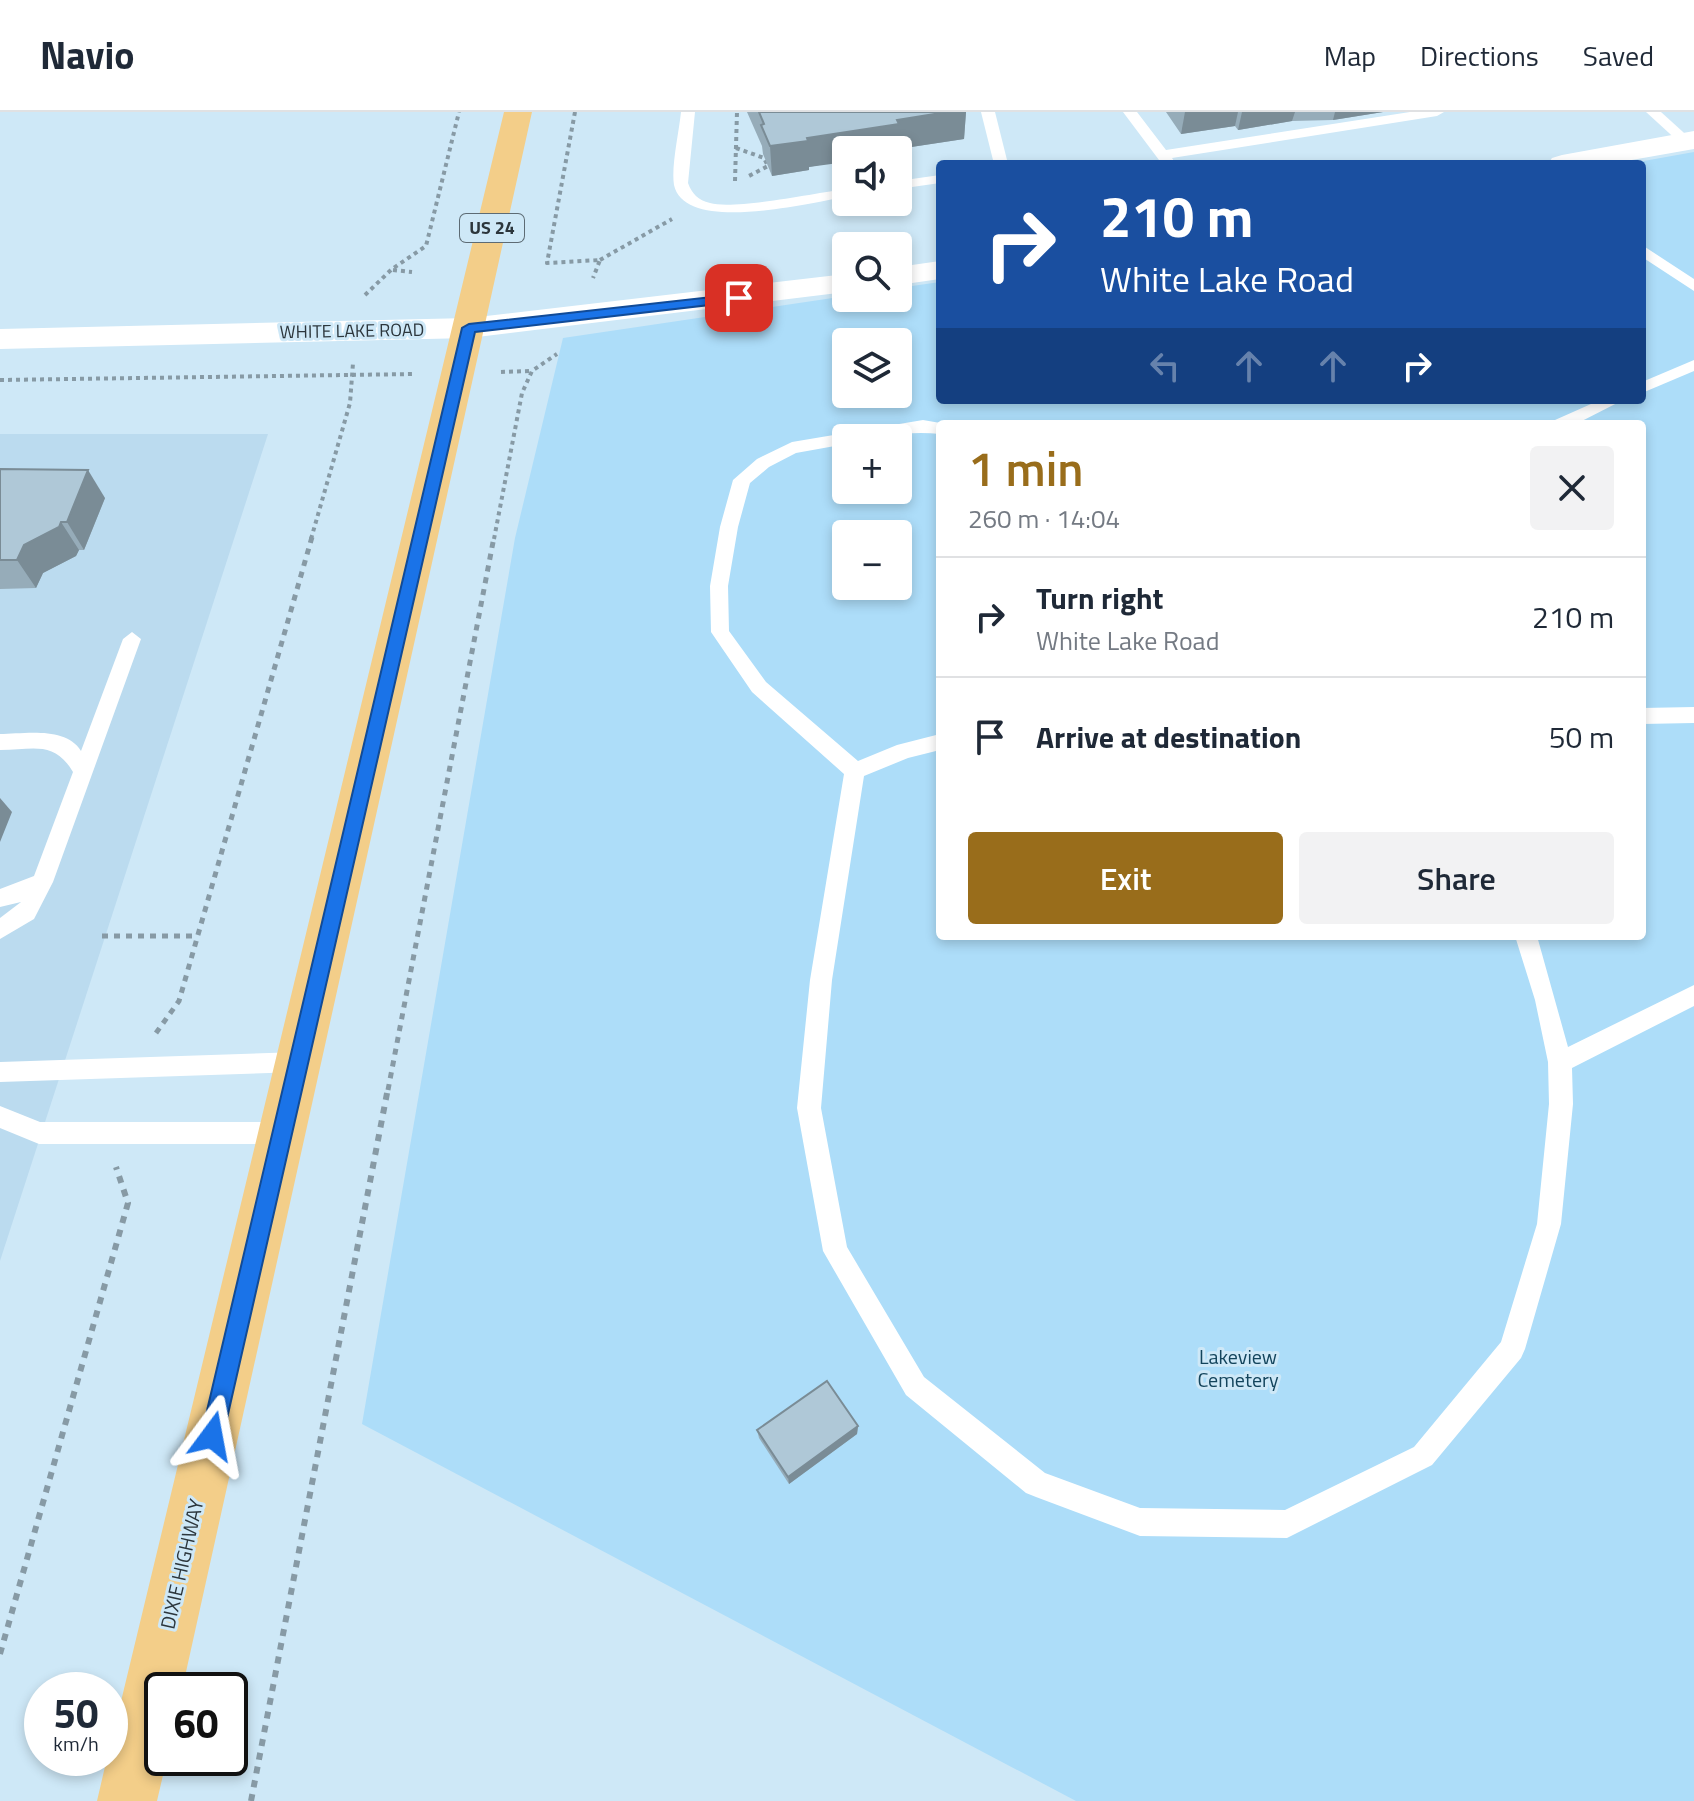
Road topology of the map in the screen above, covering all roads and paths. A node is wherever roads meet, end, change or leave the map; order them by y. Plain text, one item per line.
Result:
1 (459, 112) edge
2 (518, 112) edge
3 (575, 112) edge
4 (688, 112) edge
5 (737, 112) edge
6 (988, 112) edge
7 (1130, 112) edge
8 (1437, 112) edge
9 (1653, 112) edge
10 (1690, 140) edge
11 (736, 148) junction
12 (1166, 159) edge
13 (1000, 160) edge
14 (1583, 160) edge
15 (936, 180) edge
16 (912, 183) edge
17 (832, 195) edge
18 (697, 204) junction
19 (1646, 253) edge
20 (600, 260) junction
21 (392, 269) junction
22 (936, 271) edge
23 (412, 272) dead end
24 (912, 274) edge
25 (832, 285) edge
26 (1694, 286) edge
27 (590, 287) dead end
28 (362, 299) dead end
29 (469, 328) junction
30 (0, 339) edge
31 (568, 350) dead end
32 (353, 360) dead end
33 (1694, 365) edge
34 (389, 374) dead end
35 (352, 375) junction
36 (0, 380) edge
37 (1646, 386) edge
38 (1606, 404) edge
39 (1570, 420) edge
40 (912, 428) edge
41 (936, 428) edge
42 (832, 441) edge
43 (132, 639) dead end
44 (1694, 715) edge
45 (1646, 716) edge
46 (0, 742) edge
47 (936, 743) edge
48 (855, 771) junction
49 (83, 772) junction
50 (42, 882) junction
51 (0, 898) edge
52 (0, 930) edge
53 (102, 936) dead end
54 (197, 936) junction
55 (1527, 940) edge
56 (1694, 995) edge
57 (299, 1062) junction
58 (1560, 1062) junction
59 (140, 1067) junction
60 (0, 1072) edge
61 (0, 1117) edge
62 (120, 1133) junction
63 (283, 1133) junction
64 (0, 1654) edge
65 (127, 1801) edge
66 (251, 1801) edge

1 - 21 path
2 - 29 main road, DIXIE HIGHWAY / US 24
3 - 20 path
4 - 18 lane
5 - 11 path
6 - 13 lane
7 - 12 lane
8 - 12 lane
9 - 10 lane
10 - 14 street
11 - 11 path
15 - 16 lane
17 - 18 lane
18 - 20 path
19 - 26 lane
20 - 27 path
21 - 23 path
21 - 28 path
22 - 24 street
25 - 29 street, WHITE LAKE ROAD
29 - 30 street, WHITE LAKE ROAD
29 - 57 main road, DIXIE HIGHWAY / US 24
31 - 66 path
32 - 35 path
33 - 37 lane
34 - 35 path
35 - 36 path
35 - 54 path
38 - 39 lane
40 - 41 lane
42 - 48 lane
43 - 49 lane
44 - 45 lane
46 - 49 lane
47 - 48 lane
48 - 58 lane
49 - 50 lane
50 - 51 lane
50 - 52 lane
53 - 54 path
54 - 59 path
55 - 58 lane
56 - 58 lane
57 - 59 lane
57 - 63 main road, DIXIE HIGHWAY / US 24
59 - 60 lane
61 - 62 lane
62 - 63 lane
62 - 64 path
63 - 65 main road, DIXIE HIGHWAY / US 24

